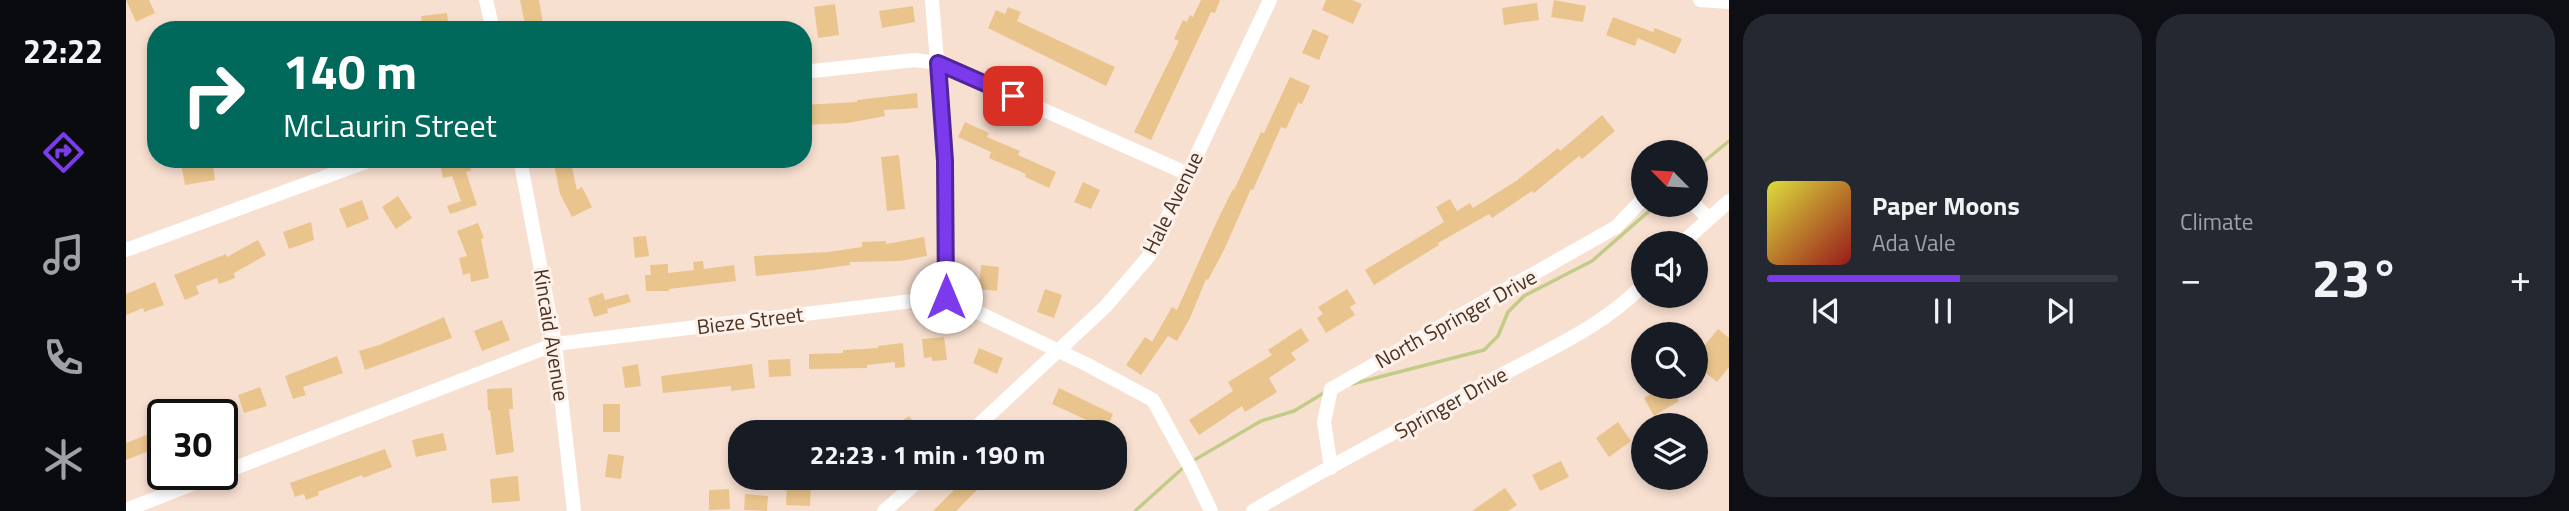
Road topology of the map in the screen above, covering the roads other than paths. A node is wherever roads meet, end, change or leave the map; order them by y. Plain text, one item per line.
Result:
1 (486, 0) edge
2 (932, 0) edge
3 (1270, 0) edge
4 (1700, 0) edge
5 (1729, 2) edge
6 (491, 21) edge
7 (938, 63) junction
8 (812, 71) edge
9 (349, 168) edge
10 (522, 168) edge
11 (1188, 174) junction
12 (1729, 201) edge
13 (1631, 211) edge
14 (1708, 218) joint
15 (1694, 231) edge
16 (126, 250) edge
17 (946, 297) junction
18 (1631, 298) edge
19 (555, 344) junction
20 (1057, 352) junction
21 (984, 420) edge
22 (238, 466) edge
23 (1331, 468) junction
24 (177, 490) edge
25 (908, 490) edge
26 (126, 510) edge
27 (574, 511) edge
28 (884, 511) edge
29 (1211, 511) edge
30 (1253, 511) edge

1 - 6 street
2 - 7 street
3 - 11 street, Hale Avenue
4 - 5 street
7 - 8 street
7 - 11 street
7 - 17 street
9 - 16 street
10 - 19 street, Kincaid Avenue
11 - 20 street, Hale Avenue
12 - 14 street
13 - 23 street, North Springer Drive
14 - 15 street
17 - 19 street, Bieze Street
17 - 20 street
18 - 23 street, Springer Drive
19 - 22 street, Bieze Street
19 - 27 street, Kincaid Avenue
20 - 21 street, Hale Avenue
20 - 29 street
23 - 30 street, Springer Drive
24 - 26 street, Bieze Street
25 - 28 street

